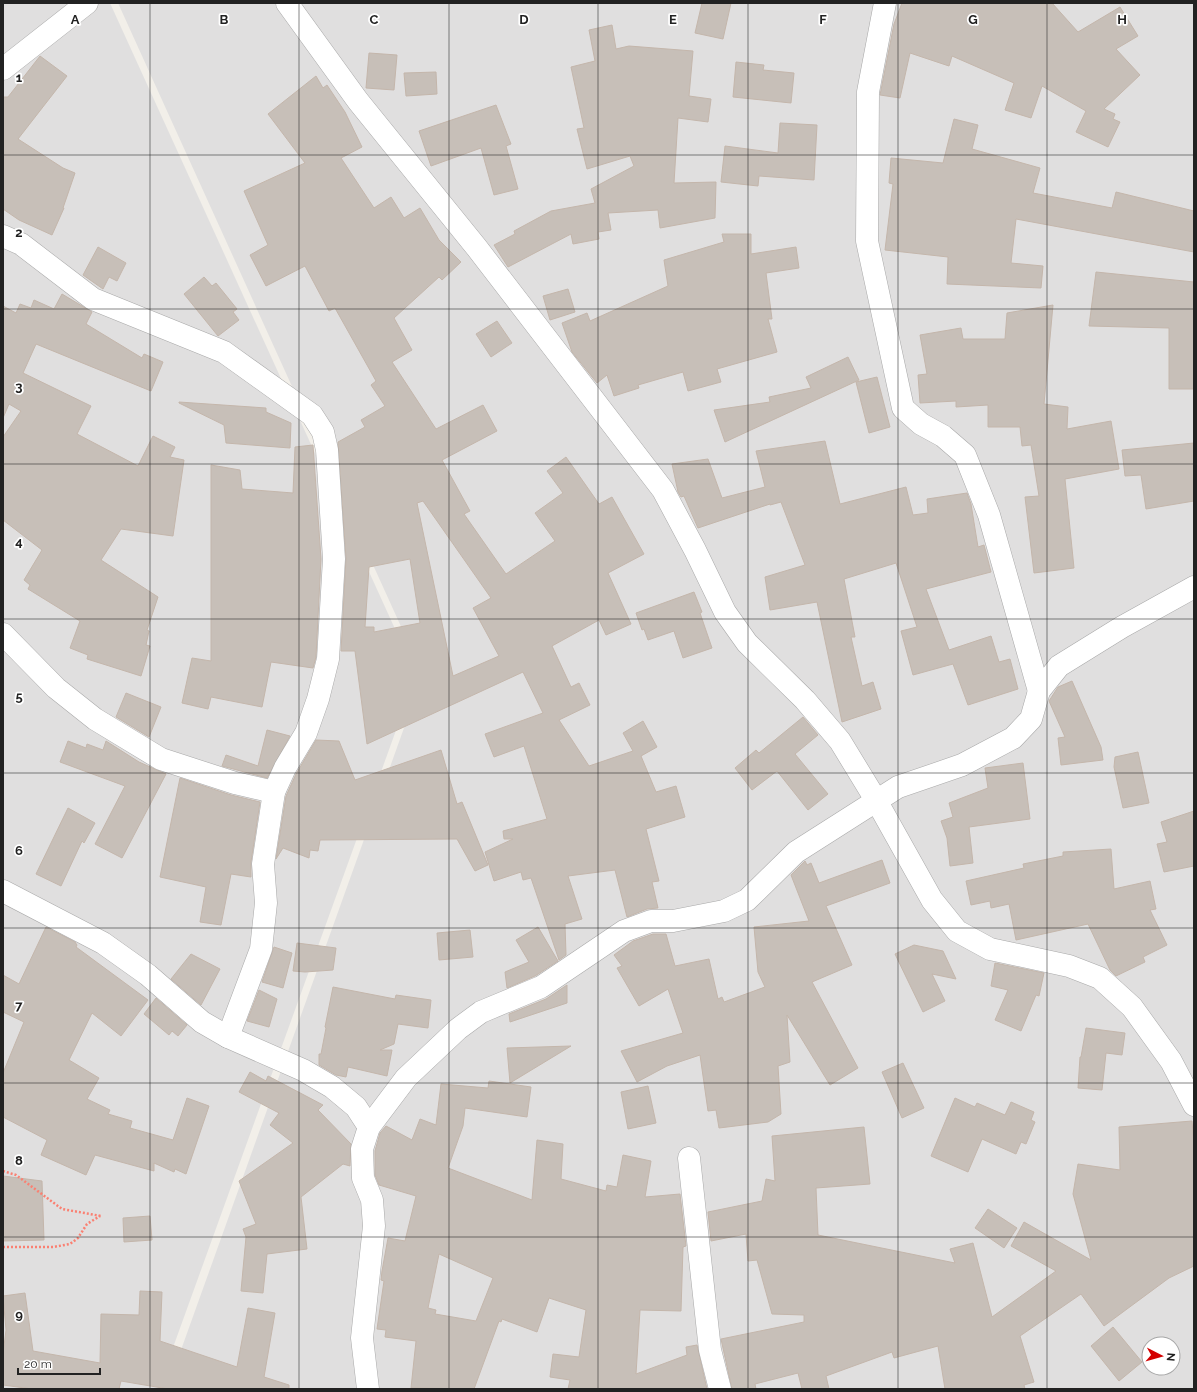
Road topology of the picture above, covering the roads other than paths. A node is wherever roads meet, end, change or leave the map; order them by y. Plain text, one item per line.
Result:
1 (87, 3) edge
2 (287, 3) edge
3 (885, 3) edge
4 (3, 69) edge
5 (3, 236) edge
6 (1194, 587) edge
7 (3, 634) edge
8 (1039, 691) junction
9 (274, 792) junction
10 (876, 800) junction
11 (3, 891) edge
12 (228, 1037) junction
13 (1194, 1104) edge
14 (369, 1127) junction
15 (689, 1158) dead end
16 (368, 1389) edge
17 (720, 1389) edge

1 - 4 street
2 - 10 street
3 - 8 street
5 - 9 street
6 - 8 street
7 - 9 street
8 - 10 street
9 - 12 street
10 - 13 street
10 - 14 street
11 - 12 street
12 - 14 street
14 - 16 street
15 - 17 street

